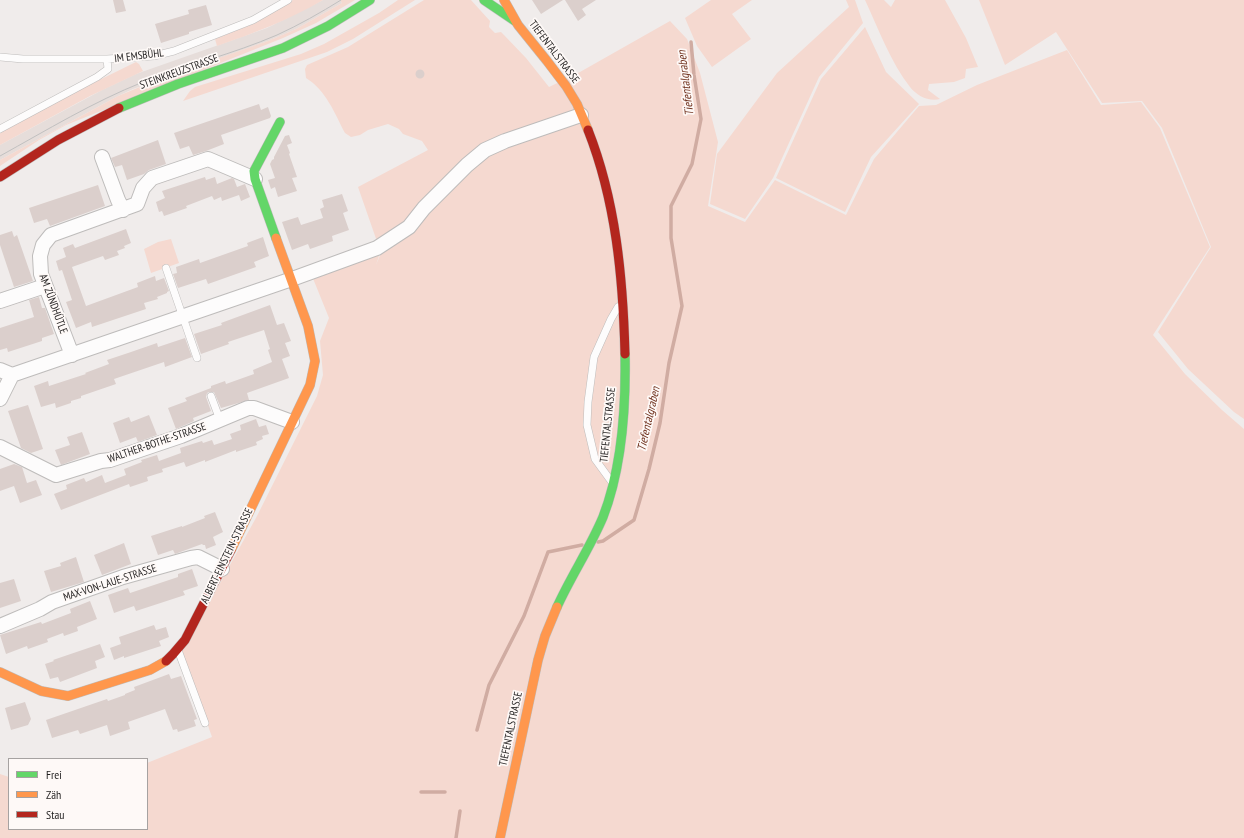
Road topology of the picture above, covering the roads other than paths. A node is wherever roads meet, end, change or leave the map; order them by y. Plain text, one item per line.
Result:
1 (288, 0) edge
2 (370, 0) edge
3 (484, 0) edge
4 (504, 0) edge
5 (515, 21) junction
6 (1, 55) edge
7 (107, 59) junction
8 (581, 115) junction
9 (280, 122) dead end
10 (0, 129) edge
11 (102, 157) dead end
12 (0, 177) edge
13 (255, 179) junction
14 (123, 210) junction
15 (166, 268) dead end
16 (292, 279) junction
17 (44, 286) junction
18 (623, 300) junction
19 (0, 301) edge
20 (183, 316) junction
21 (72, 355) junction
22 (197, 358) dead end
23 (6, 372) edge
24 (211, 396) dead end
25 (0, 399) edge
26 (220, 420) junction
27 (292, 422) junction
28 (0, 447) edge
29 (613, 483) junction
30 (222, 569) junction
31 (0, 626) edge
32 (178, 650) junction
33 (0, 672) edge
34 (205, 723) dead end
35 (500, 838) edge

1 - 7 lane, IM EMSBÜHL
2 - 12 street, STEINKREUZSTRASSE
3 - 5 street, TIEFENTALSTRASSE
4 - 5 street, TIEFENTALSTRASSE
5 - 8 street, TIEFENTALSTRASSE
6 - 7 lane, IM EMSBÜHL
7 - 10 lane
8 - 16 street
8 - 18 street, TIEFENTALSTRASSE
9 - 13 street
11 - 14 street
13 - 14 street, AM ZÜNDHÜTLE
13 - 16 street
14 - 17 street, AM ZÜNDHÜTLE
15 - 20 lane
16 - 20 street
16 - 27 street, ALBERT-EINSTEIN-STRASSE
17 - 19 street
17 - 21 street, AM ZÜNDHÜTLE
18 - 29 street, TIEFENTALSTRASSE
18 - 29 lane
20 - 21 street
20 - 22 lane
21 - 23 street
23 - 25 street
24 - 26 lane
26 - 27 street, WALTHER-BOTHE-STRASSE
26 - 28 street, WALTHER-BOTHE-STRASSE
27 - 30 street, ALBERT-EINSTEIN-STRASSE
29 - 35 street, TIEFENTALSTRASSE
30 - 31 street, MAX-VON-LAUE-STRASSE
30 - 32 street, ALBERT-EINSTEIN-STRASSE
32 - 33 street, ALBERT-EINSTEIN-STRASSE
32 - 34 lane

